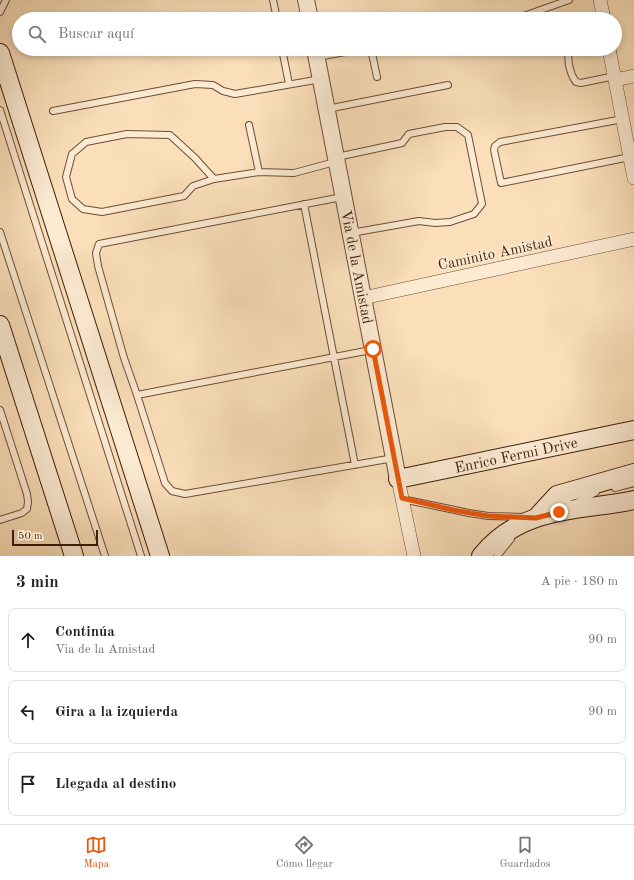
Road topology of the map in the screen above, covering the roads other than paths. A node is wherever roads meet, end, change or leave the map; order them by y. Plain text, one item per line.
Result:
1 (6, 0) edge
2 (273, 0) edge
3 (306, 0) edge
4 (569, 0) edge
5 (600, 0) edge
6 (0, 12) edge
7 (276, 12) edge
8 (309, 12) edge
9 (535, 12) edge
10 (603, 12) edge
11 (0, 53) edge
12 (283, 56) edge
13 (317, 56) edge
14 (372, 56) edge
15 (568, 56) edge
16 (611, 56) edge
17 (634, 76) edge
18 (377, 77) dead end
19 (615, 78) junction
20 (321, 79) junction
21 (289, 84) junction
22 (448, 85) dead end
23 (327, 109) junction
24 (0, 110) edge
25 (53, 111) dead end
26 (623, 119) junction
27 (250, 126) dead end
28 (631, 143) edge
29 (630, 157) junction
30 (337, 159) junction
31 (259, 172) junction
32 (634, 178) edge
33 (214, 179) junction
34 (344, 197) junction
35 (304, 204) junction
36 (0, 232) edge
37 (351, 233) junction
38 (634, 239) edge
39 (363, 298) junction
40 (0, 325) edge
41 (373, 349) junction
42 (334, 357) junction
43 (137, 395) junction
44 (0, 410) edge
45 (634, 430) edge
46 (394, 458) junction
47 (355, 465) junction
48 (634, 473) edge
49 (398, 479) junction
50 (634, 483) edge
51 (634, 491) edge
52 (402, 498) junction
53 (634, 500) edge
54 (566, 511) junction
55 (536, 518) junction
56 (0, 520) edge
57 (74, 556) edge
58 (104, 556) edge
59 (141, 556) edge
60 (160, 556) edge
61 (414, 556) edge
62 (481, 556) edge
63 (497, 556) edge

1 - 6 lane
2 - 7 lane
3 - 8 street
4 - 9 lane
5 - 10 street
11 - 60 main road
12 - 21 lane
13 - 20 street, Via de la Amistad
14 - 18 lane
15 - 19 lane
16 - 19 street
17 - 19 street
19 - 26 street
20 - 21 lane
20 - 23 street, Via de la Amistad
21 - 25 lane
22 - 23 lane
23 - 30 street, Via de la Amistad
24 - 59 lane
26 - 28 street
26 - 29 lane
27 - 31 lane
28 - 29 street
29 - 32 street
30 - 31 lane
30 - 34 street, Via de la Amistad
30 - 37 lane
31 - 33 lane
33 - 33 lane
34 - 35 lane
34 - 37 street, Via de la Amistad
35 - 42 lane
35 - 43 lane
36 - 58 lane
37 - 39 street, Via de la Amistad
38 - 39 street, Caminito Amistad
39 - 41 street, Via de la Amistad
40 - 57 main road
41 - 42 lane
41 - 46 street, Via de la Amistad
42 - 43 lane
42 - 47 lane
43 - 47 lane
44 - 56 lane
45 - 49 main road, Enrico Fermi Drive
46 - 47 lane
46 - 49 street, Via de la Amistad
48 - 55 main road
49 - 52 street, Via de la Amistad
50 - 54 lane
51 - 54 main road
52 - 55 lane
52 - 61 street, Via de la Amistad
53 - 54 main road
54 - 55 main road
55 - 62 main road
55 - 63 lane

